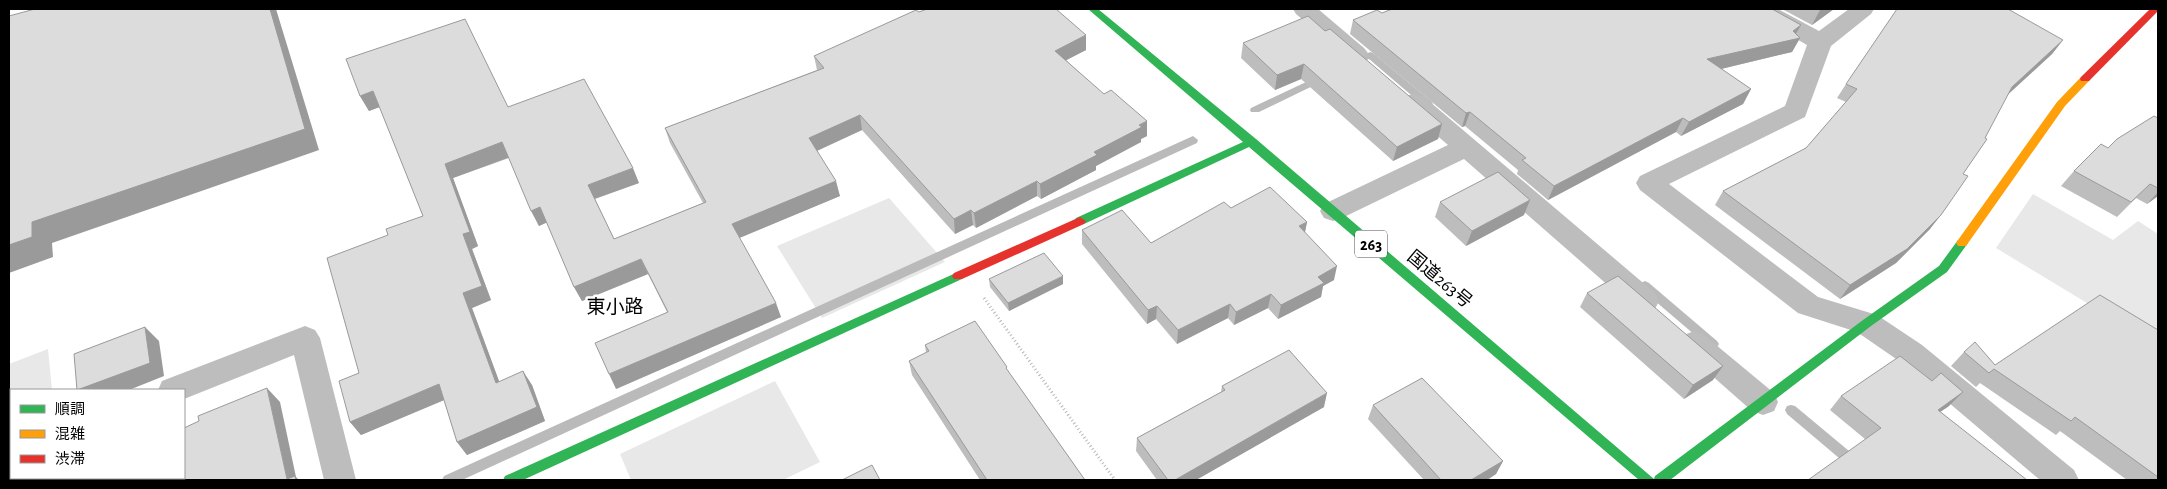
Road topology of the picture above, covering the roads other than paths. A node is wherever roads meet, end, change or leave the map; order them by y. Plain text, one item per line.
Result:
1 (1093, 9) edge
2 (1305, 9) edge
3 (1761, 9) edge
4 (1862, 9) edge
5 (2154, 9) edge
6 (1820, 42) junction
7 (1252, 142) junction
8 (1466, 147) junction
9 (1333, 211) junction
10 (1867, 323) junction
11 (176, 389) edge
12 (1763, 402) junction
13 (340, 480) edge
14 (510, 480) edge
15 (1648, 480) edge
16 (1660, 480) edge
17 (2063, 480) edge

1 - 7 main road, 国道263号 / 263
2 - 8 street
3 - 6 street
4 - 6 street
5 - 10 main road
6 - 10 street
7 - 9 main road, 国道263号 / 263
7 - 14 main road
8 - 9 street
8 - 12 street
9 - 15 main road, 国道263号 / 263
10 - 12 main road
10 - 17 street
11 - 13 street
12 - 16 main road

